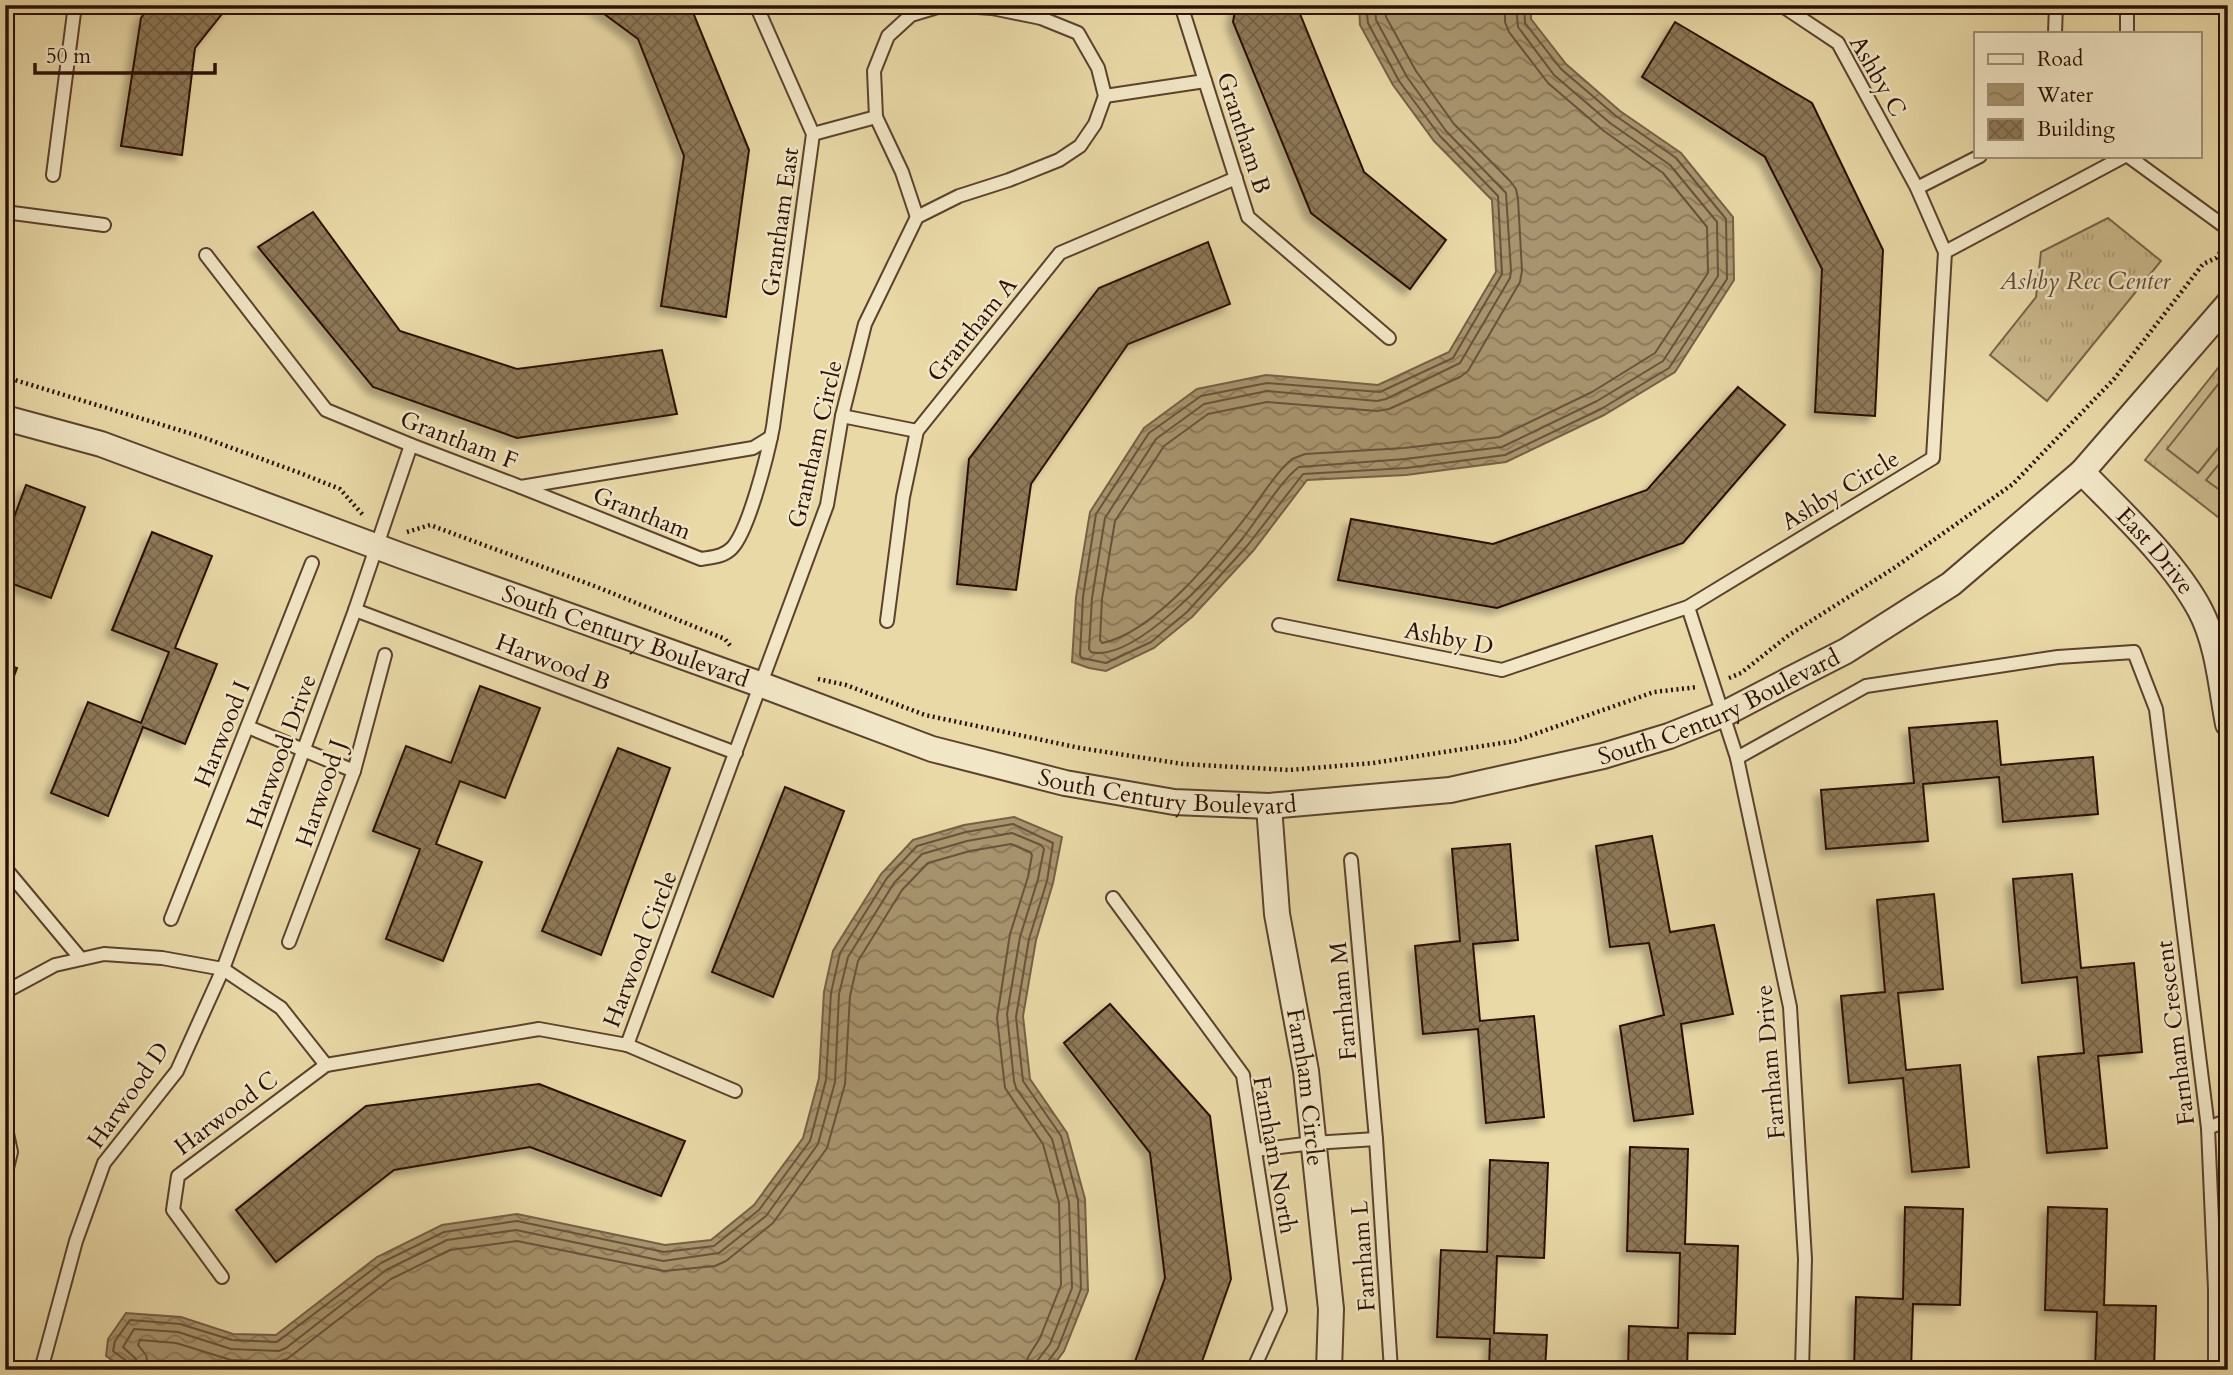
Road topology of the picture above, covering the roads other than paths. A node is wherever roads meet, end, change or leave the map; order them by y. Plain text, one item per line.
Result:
1 (75, 5) edge
2 (756, 5) edge
3 (947, 5) edge
4 (1181, 5) edge
5 (1781, 5) edge
6 (2056, 5) edge
7 (2102, 5) edge
8 (992, 7) edge
9 (2130, 7) edge
10 (2055, 32) edge
11 (2127, 32) edge
12 (1205, 81) junction
13 (1105, 96) junction
14 (876, 117) junction
15 (813, 134) junction
16 (1976, 158) edge
17 (2122, 158) edge
18 (2129, 158) edge
19 (53, 175) dead end
20 (1236, 178) junction
21 (1917, 188) junction
22 (5, 212) edge
23 (917, 217) junction
24 (104, 225) dead end
25 (2228, 229) edge
26 (1945, 251) junction
27 (206, 255) dead end
28 (2228, 304) edge
29 (1389, 338) dead end
30 (842, 416) junction
31 (5, 418) edge
32 (917, 431) junction
33 (771, 437) junction
34 (411, 445) junction
35 (768, 455) joint
36 (2082, 472) junction
37 (522, 486) junction
38 (375, 547) junction
39 (312, 563) dead end
40 (1688, 607) junction
41 (355, 610) junction
42 (887, 621) dead end
43 (1279, 625) dead end
44 (385, 655) dead end
45 (762, 685) junction
46 (1724, 714) junction
47 (2228, 724) edge
48 (247, 727) junction
49 (304, 751) junction
50 (736, 753) junction
51 (1737, 758) junction
52 (354, 771) junction
53 (1269, 806) junction
54 (1351, 860) dead end
55 (5, 868) edge
56 (1113, 898) dead end
57 (171, 919) dead end
58 (289, 942) dead end
59 (81, 959) junction
60 (223, 969) junction
61 (5, 992) edge
62 (627, 1045) junction
63 (326, 1065) junction
64 (735, 1091) dead end
65 (2228, 1120) edge
66 (5, 1124) edge
67 (2208, 1128) junction
68 (1376, 1139) junction
69 (1313, 1143) junction
70 (1255, 1150) junction
71 (5, 1176) edge
72 (222, 1277) dead end
73 (2215, 1289) junction
74 (2228, 1297) edge
75 (41, 1370) edge
76 (1253, 1370) edge
77 (1329, 1370) edge
78 (1391, 1370) edge
79 (1802, 1370) edge
80 (2215, 1370) edge

1 - 19 lane
2 - 15 lane, Grantham East
3 - 8 lane
3 - 14 lane
4 - 12 lane, Grantham B
5 - 21 lane, Ashby C
6 - 10 lane
7 - 9 lane
8 - 13 lane
9 - 11 lane
12 - 13 lane
12 - 20 lane, Grantham B
13 - 23 lane
14 - 15 lane
14 - 23 lane
15 - 33 lane, Grantham East
16 - 21 lane
17 - 26 lane
18 - 25 lane
20 - 29 lane, Grantham B
20 - 32 lane, Grantham A
21 - 26 lane, Ashby Circle
22 - 24 lane
23 - 30 lane, Grantham Circle
26 - 40 lane, Ashby Circle
27 - 34 lane, Grantham F
28 - 36 street, South Century Boulevard
30 - 32 lane
30 - 45 lane, Grantham Circle
31 - 38 street, South Century Boulevard
32 - 42 lane, Grantham A
33 - 35 lane, Grantham East
33 - 37 lane, Grantham F
34 - 37 lane, Grantham F
34 - 38 lane, Harwood Drive
35 - 37 lane, Grantham
36 - 46 street, South Century Boulevard
36 - 47 street, East Drive
38 - 41 lane, Harwood Drive
38 - 45 street, South Century Boulevard
39 - 48 lane, Harwood I
40 - 43 lane, Ashby D
40 - 46 lane
41 - 49 lane, Harwood Drive
41 - 50 lane, Harwood B
44 - 52 lane, Harwood J
45 - 50 lane, Harwood Circle
45 - 53 street, South Century Boulevard
46 - 51 lane, Farnham Drive
46 - 53 street, South Century Boulevard
48 - 49 lane
48 - 57 lane, Harwood I
49 - 52 lane
49 - 60 lane, Harwood Drive
50 - 62 lane, Harwood Circle
51 - 67 lane, Farnham Crescent
51 - 79 lane, Farnham Drive
52 - 58 lane, Harwood J
53 - 69 street, Farnham Circle
54 - 68 lane, Farnham M
55 - 59 lane
56 - 70 lane, Farnham North
59 - 60 lane
59 - 61 lane
60 - 63 lane
60 - 75 lane, Harwood D
62 - 63 lane, Harwood Circle
62 - 64 lane
63 - 72 lane, Harwood C
65 - 67 lane
66 - 71 lane
67 - 73 lane, Farnham Crescent
68 - 69 lane
68 - 78 lane, Farnham L
69 - 70 lane
69 - 77 street, Farnham Circle
70 - 76 lane, Farnham North
73 - 74 lane
73 - 80 lane, Farnham Crescent

